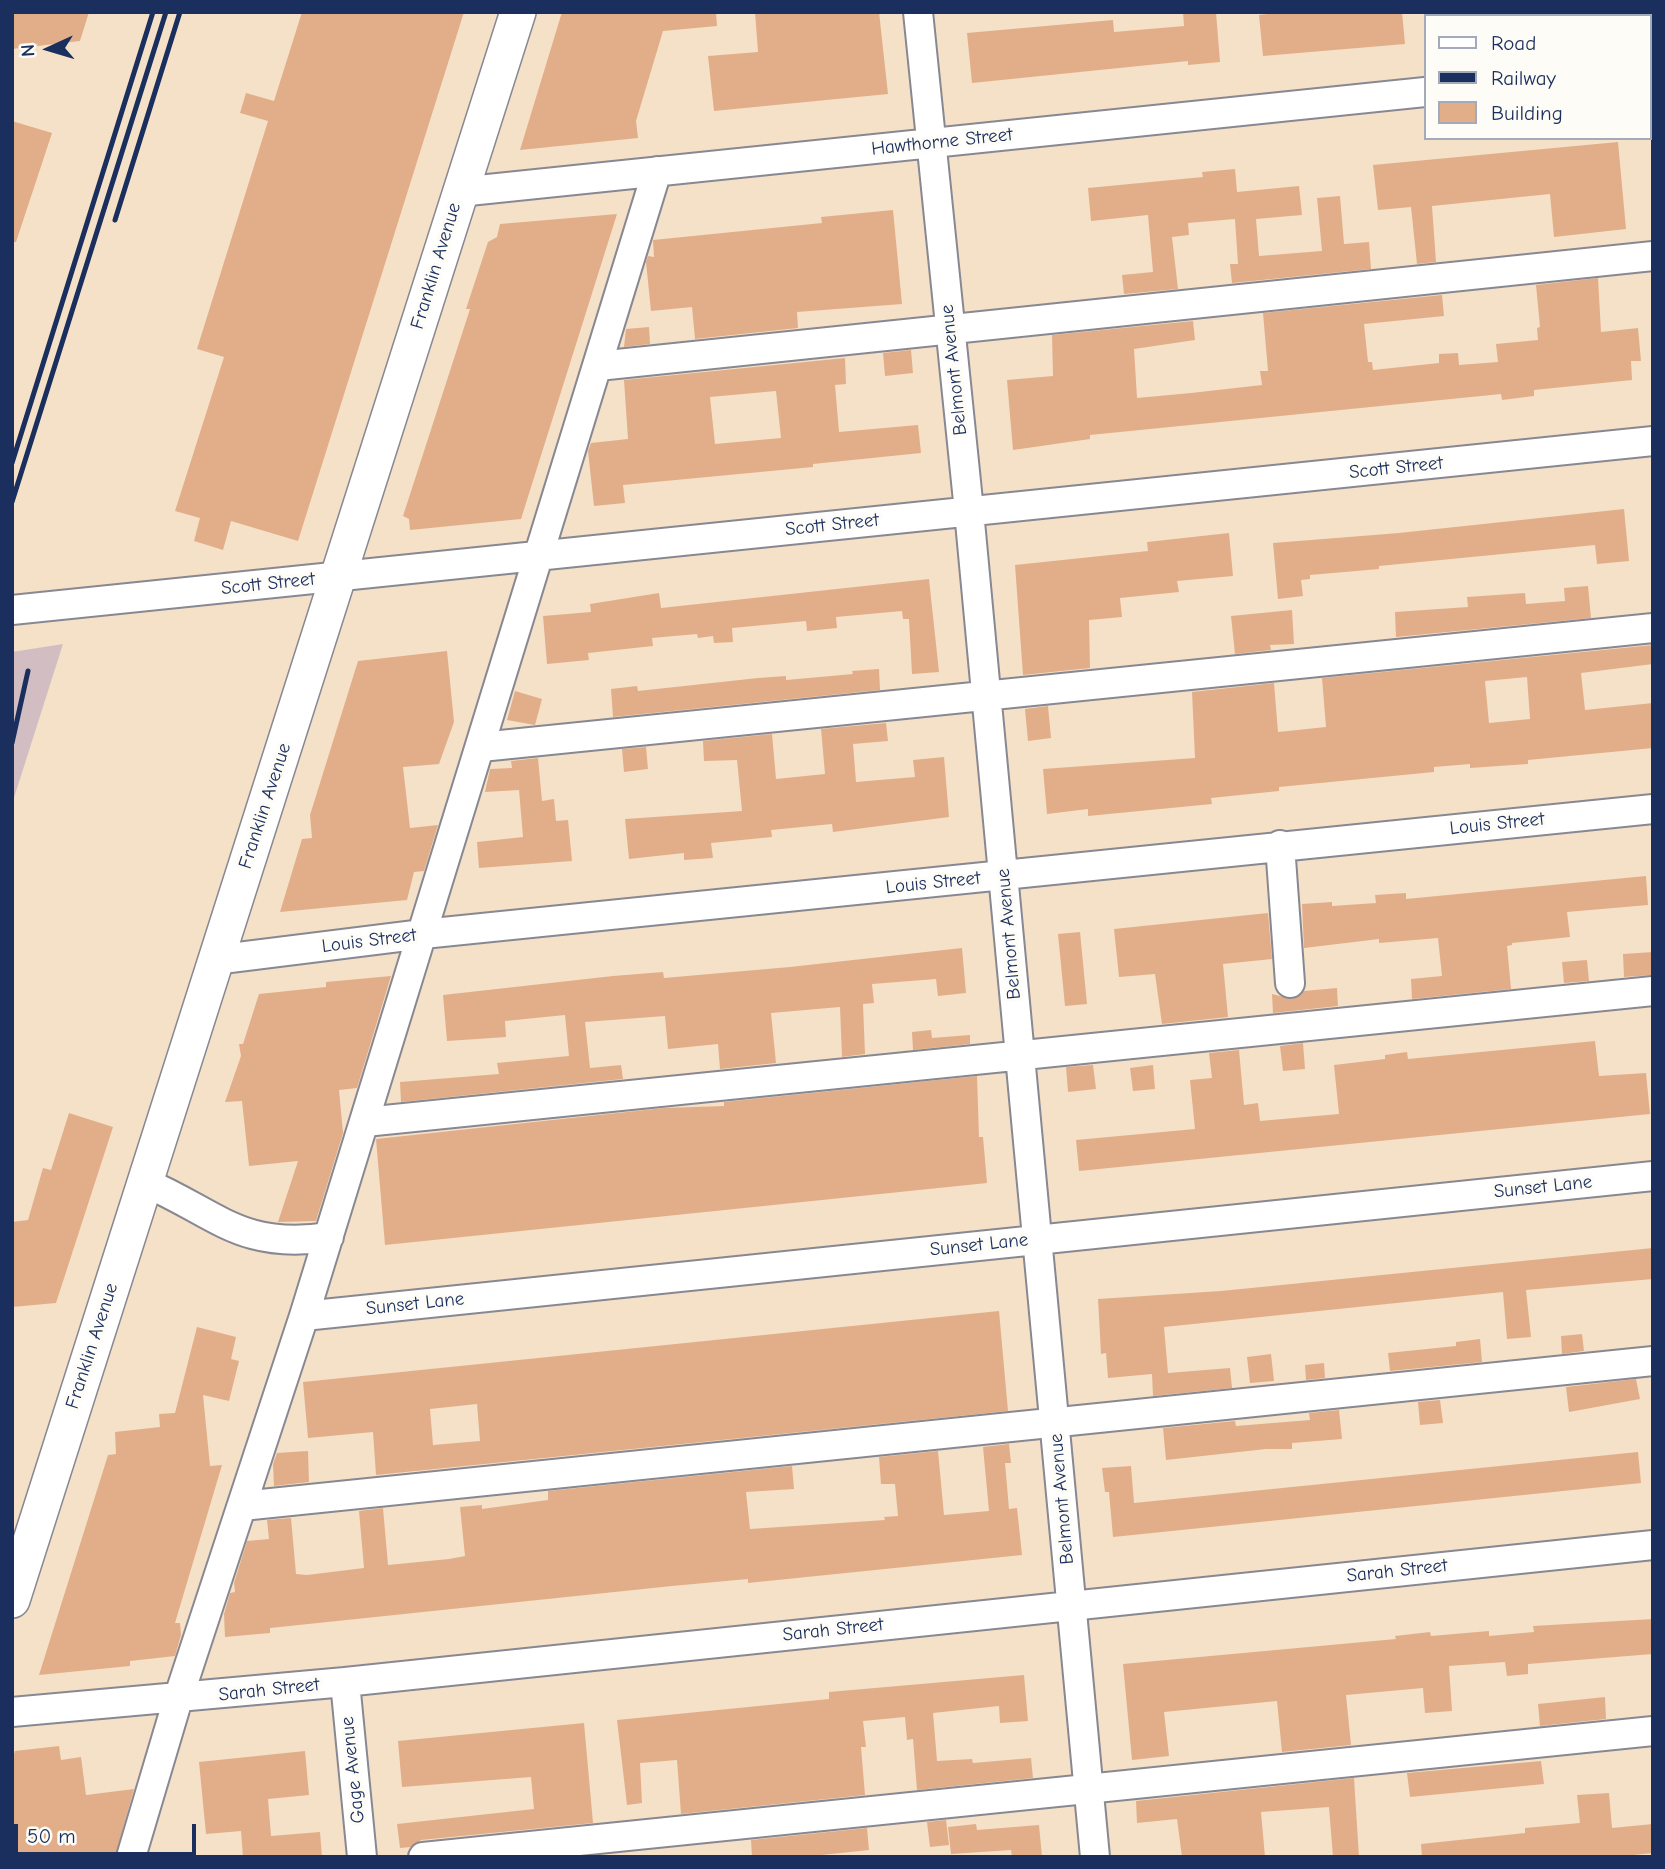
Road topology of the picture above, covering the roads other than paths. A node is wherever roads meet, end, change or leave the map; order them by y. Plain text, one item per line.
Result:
1 (518, 12) edge
2 (918, 12) edge
3 (1424, 92) edge
4 (931, 143) junction
5 (657, 171) junction
6 (459, 192) junction
7 (1653, 256) edge
8 (950, 329) junction
9 (598, 366) junction
10 (1653, 441) edge
11 (969, 511) junction
12 (540, 556) junction
13 (340, 576) junction
14 (12, 610) edge
15 (1653, 628) edge
16 (986, 693) junction
17 (481, 747) junction
18 (1653, 809) edge
19 (1280, 845) junction
20 (1003, 876) junction
21 (423, 934) junction
22 (214, 960) junction
23 (1290, 983) dead end
24 (1653, 991) edge
25 (1020, 1057) junction
26 (365, 1122) junction
27 (1653, 1176) edge
28 (144, 1182) junction
29 (329, 1237) junction
30 (1037, 1239) junction
31 (304, 1316) junction
32 (1653, 1361) edge
33 (1054, 1422) junction
34 (242, 1506) junction
35 (1653, 1545) edge
36 (12, 1600) edge
37 (1072, 1605) junction
38 (345, 1682) junction
39 (178, 1699) junction
40 (12, 1712) edge
41 (1653, 1731) edge
42 (1089, 1789) junction
43 (131, 1857) edge
44 (362, 1857) edge
45 (423, 1857) edge
46 (1095, 1857) edge

1 - 6 main road, Franklin Avenue
2 - 4 street, Belmont Avenue
3 - 4 street, Hawthorne Street
4 - 5 street, Hawthorne Street
4 - 8 street, Belmont Avenue
5 - 6 street, Hawthorne Street
5 - 9 street
6 - 13 main road, Franklin Avenue
7 - 8 street
8 - 9 street
8 - 11 street, Belmont Avenue
9 - 12 street
10 - 11 street, Scott Street
11 - 12 street, Scott Street
11 - 16 street, Belmont Avenue
12 - 13 street, Scott Street
12 - 17 street
13 - 14 street, Scott Street
13 - 22 main road, Franklin Avenue
15 - 16 street
16 - 17 street
16 - 20 street, Belmont Avenue
17 - 21 street
18 - 19 street, Louis Street
19 - 20 street, Louis Street
19 - 23 street
20 - 21 street, Louis Street
20 - 25 street, Belmont Avenue
21 - 22 street, Louis Street
21 - 26 street
22 - 28 main road, Franklin Avenue
24 - 25 street
25 - 26 street
25 - 30 street, Belmont Avenue
26 - 29 street
27 - 30 street, Sunset Lane
28 - 29 street
28 - 36 main road, Franklin Avenue
29 - 31 street
30 - 31 street, Sunset Lane
30 - 33 street, Belmont Avenue
31 - 34 street
32 - 33 street
33 - 34 street
33 - 37 street, Belmont Avenue
34 - 39 street
35 - 37 street, Sarah Street
37 - 38 street, Sarah Street
37 - 42 street, Belmont Avenue
38 - 39 street, Sarah Street
38 - 44 street, Gage Avenue
39 - 40 street, Sarah Street
39 - 43 street
41 - 42 street
42 - 45 street
42 - 46 street, Belmont Avenue

